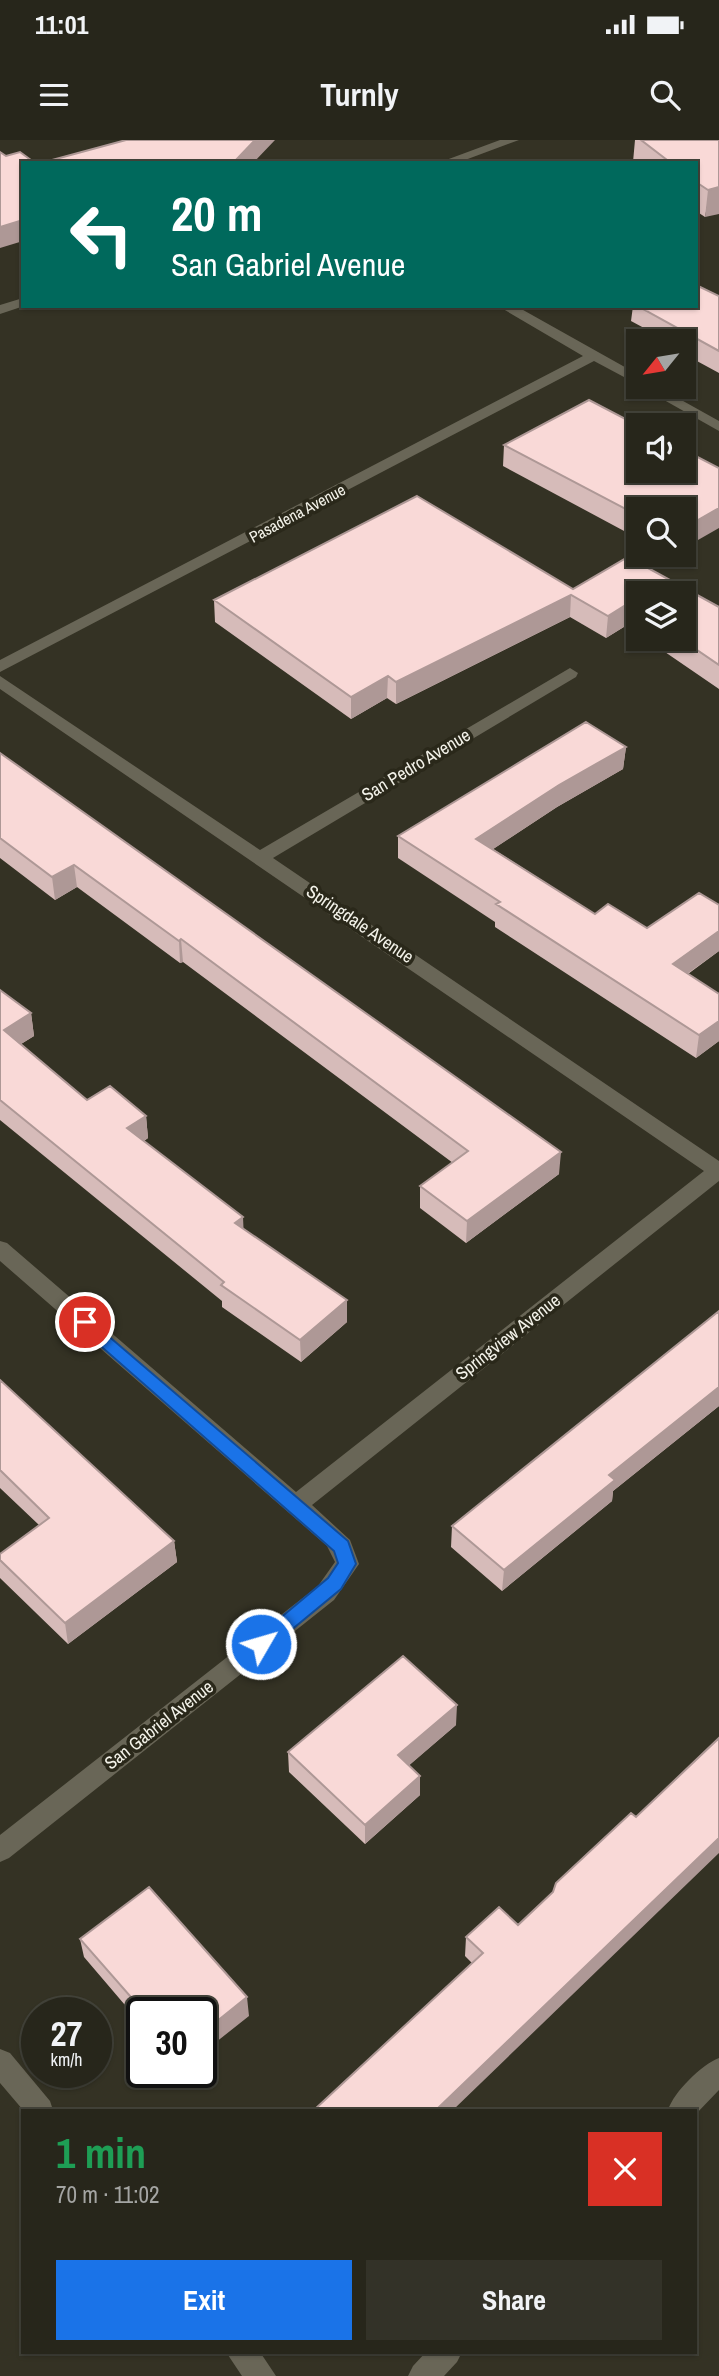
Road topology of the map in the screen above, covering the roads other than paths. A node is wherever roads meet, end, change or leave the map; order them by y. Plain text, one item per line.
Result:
1 (513, 140) edge
2 (450, 161) edge
3 (21, 303) edge
4 (509, 308) edge
5 (0, 310) edge
6 (593, 356) junction
7 (626, 375) edge
8 (669, 399) edge
9 (719, 427) edge
10 (0, 667) edge
11 (570, 673) dead end
12 (0, 681) edge
13 (261, 857) junction
14 (718, 1170) edge
15 (0, 1250) edge
16 (296, 1505) junction
17 (0, 1850) edge
18 (0, 2063) edge
19 (719, 2071) edge
20 (39, 2109) edge
21 (682, 2109) edge
22 (243, 2354) edge
23 (445, 2354) edge
24 (261, 2376) edge
25 (423, 2376) edge

1 - 2 street
3 - 5 street
4 - 6 street
6 - 7 street
6 - 10 street, Pasadena Avenue
8 - 9 street
11 - 13 street, San Pedro Avenue
12 - 13 street, Springdale Avenue
13 - 14 street, Springdale Avenue
14 - 16 street, Springview Avenue
15 - 16 street, San Gabriel Avenue
16 - 17 street, San Gabriel Avenue
18 - 20 street
19 - 21 street
22 - 24 street
23 - 25 street

